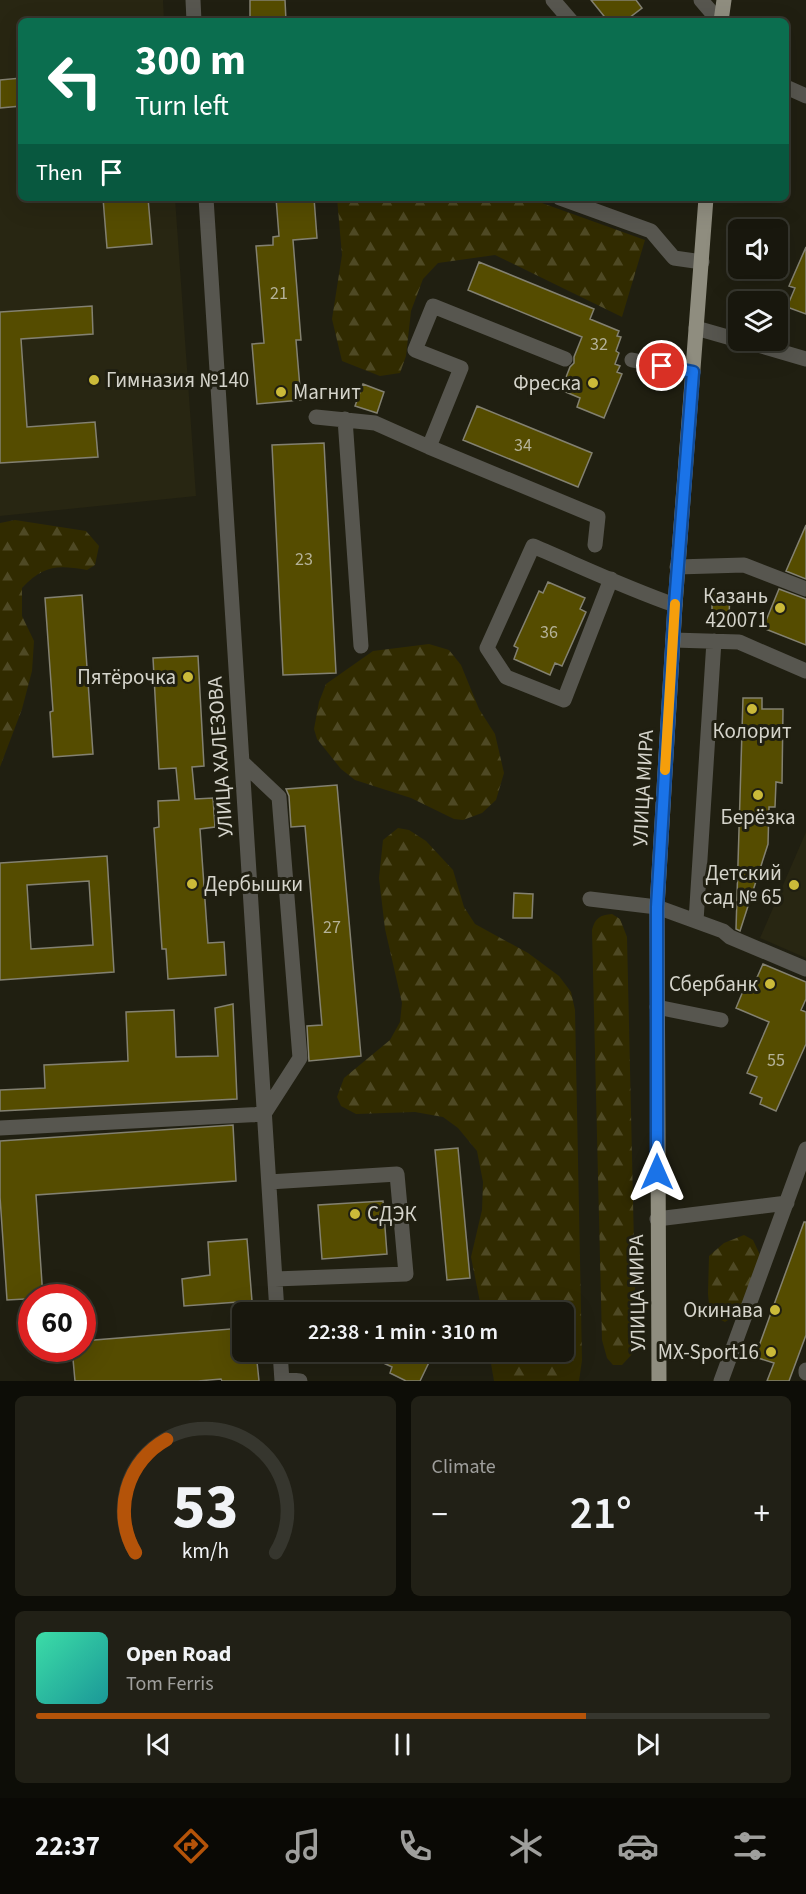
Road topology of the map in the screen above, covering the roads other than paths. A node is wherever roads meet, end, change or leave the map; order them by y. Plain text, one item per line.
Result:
1 (193, 0) edge
2 (553, 0) edge
3 (701, 0) edge
4 (724, 0) edge
5 (194, 18) edge
6 (568, 18) edge
7 (717, 18) edge
8 (721, 18) edge
9 (789, 88) edge
10 (806, 96) edge
11 (206, 201) edge
12 (568, 201) edge
13 (706, 201) edge
14 (702, 262) junction
15 (696, 328) junction
16 (728, 337) edge
17 (778, 351) edge
18 (565, 359) dead end
19 (806, 359) edge
20 (632, 360) dead end
21 (693, 372) junction
22 (316, 417) dead end
23 (345, 419) junction
24 (429, 447) junction
25 (595, 545) dead end
26 (678, 567) junction
27 (611, 579) junction
28 (806, 589) edge
29 (675, 604) junction
30 (673, 640) junction
31 (714, 641) junction
32 (360, 646) dead end
33 (806, 671) edge
34 (242, 762) junction
35 (590, 898) dead end
36 (657, 907) junction
37 (696, 921) junction
38 (806, 969) edge
39 (657, 1007) junction
40 (721, 1020) dead end
41 (264, 1114) junction
42 (0, 1128) edge
43 (806, 1149) edge
44 (269, 1182) junction
45 (787, 1203) junction
46 (657, 1219) junction
47 (275, 1279) junction
48 (277, 1302) edge
49 (281, 1362) edge
50 (282, 1380) edge
51 (300, 1381) edge
52 (659, 1381) edge
53 (721, 1381) edge

1 - 5 street
2 - 6 street
3 - 7 street
4 - 8 main road
9 - 10 street
11 - 34 street, УЛИЦА ХАЛЕЗОВА
12 - 14 street
13 - 14 main road, УЛИЦА МИРА
14 - 15 main road, УЛИЦА МИРА
15 - 16 street
15 - 21 main road, УЛИЦА МИРА
17 - 19 street
18 - 24 street
20 - 21 street
21 - 26 main road, УЛИЦА МИРА
22 - 23 street
23 - 24 street
23 - 32 street
24 - 25 street
26 - 28 street
26 - 29 main road, УЛИЦА МИРА
27 - 27 street
27 - 29 street
29 - 30 main road, УЛИЦА МИРА
30 - 31 street
30 - 36 main road, УЛИЦА МИРА
31 - 33 street
31 - 37 street
34 - 41 street, УЛИЦА ХАЛЕЗОВА
34 - 41 street
35 - 36 street
36 - 37 street
36 - 39 main road, УЛИЦА МИРА
37 - 38 street
39 - 40 street
39 - 46 main road, УЛИЦА МИРА
41 - 42 street
41 - 44 street, УЛИЦА ХАЛЕЗОВА
43 - 45 street
44 - 47 street, УЛИЦА ХАЛЕЗОВА
44 - 47 street
45 - 46 street
45 - 53 street
46 - 52 main road, УЛИЦА МИРА
47 - 48 street, УЛИЦА ХАЛЕЗОВА
49 - 50 street
50 - 51 street

